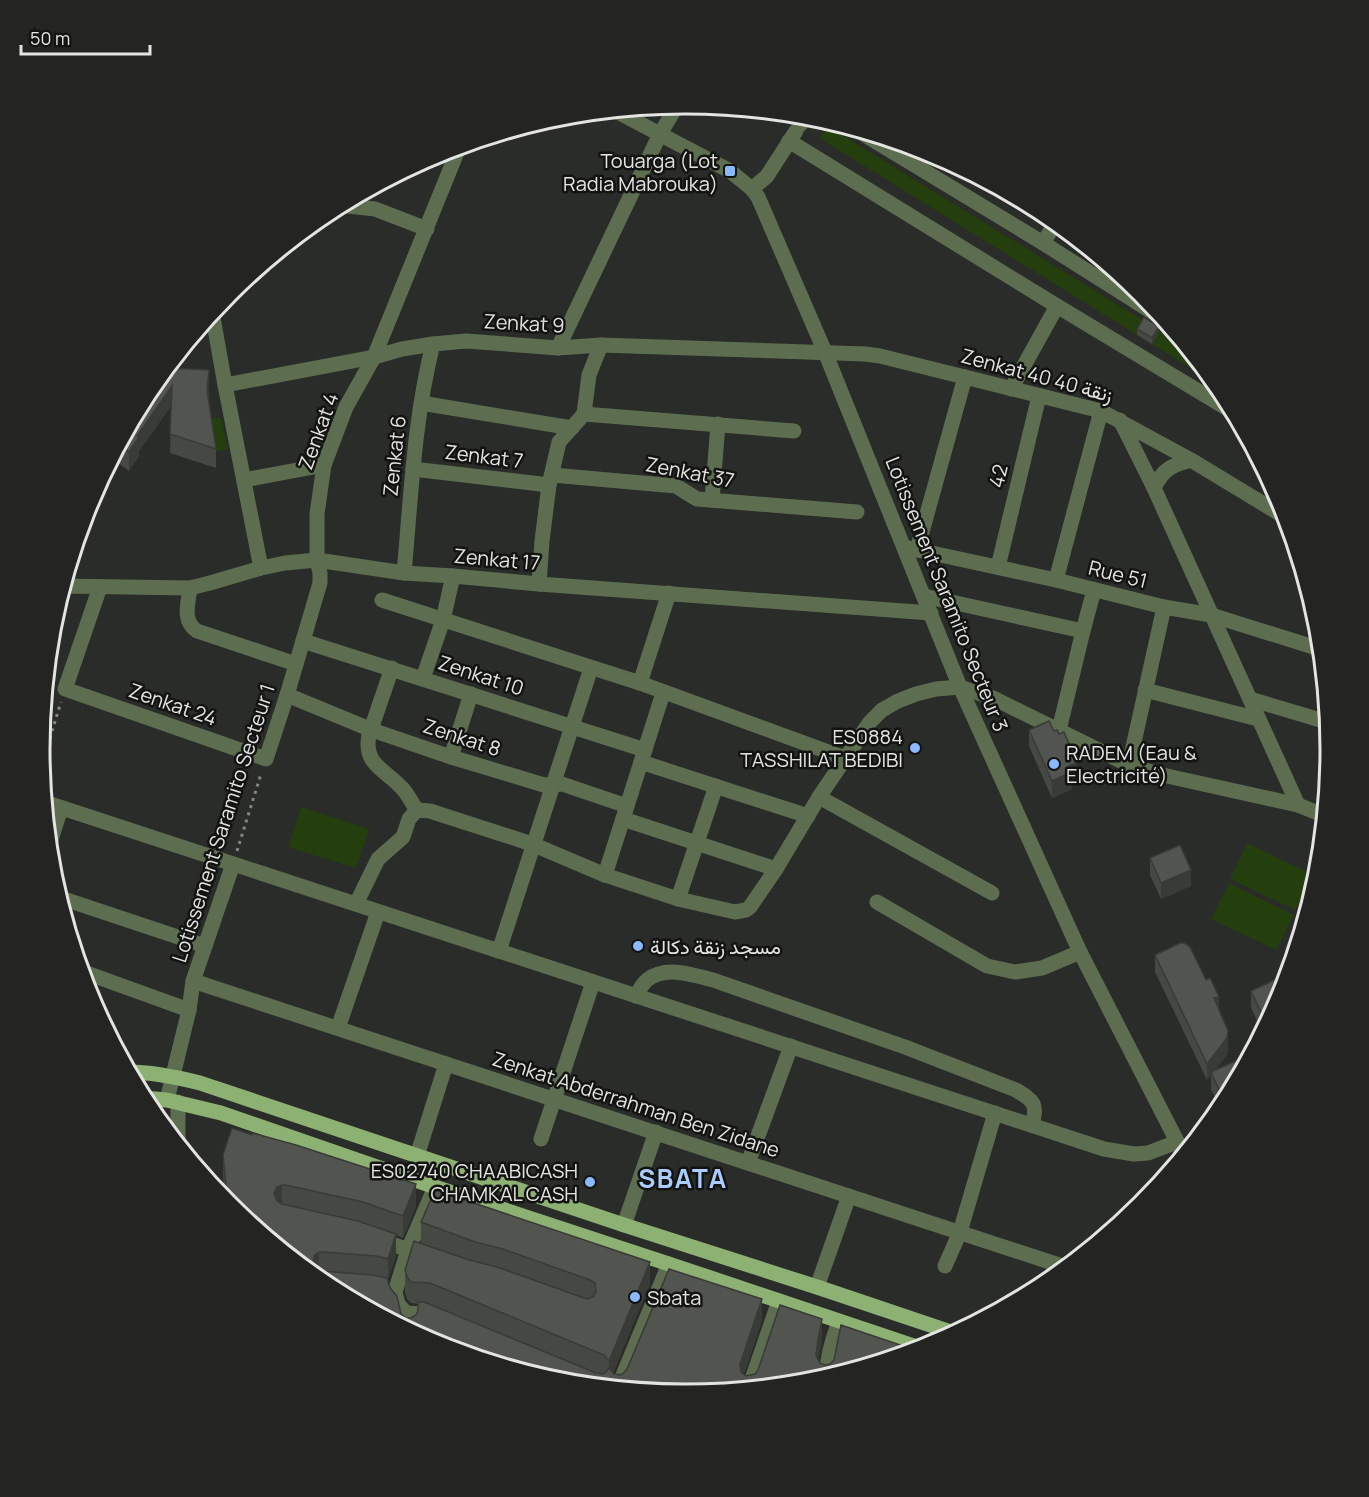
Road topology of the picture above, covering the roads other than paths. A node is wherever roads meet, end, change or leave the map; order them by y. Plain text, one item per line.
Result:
1 (672, 114) edge
2 (627, 117) edge
3 (798, 128) edge
4 (660, 134) junction
5 (880, 144) edge
6 (456, 156) edge
7 (752, 189) junction
8 (355, 207) edge
9 (427, 229) junction
10 (1051, 231) edge
11 (1043, 243) junction
12 (1137, 303) edge
13 (1057, 306) junction
14 (214, 322) edge
15 (434, 344) junction
16 (601, 345) junction
17 (558, 348) junction
18 (825, 352) junction
19 (374, 357) junction
20 (965, 377) junction
21 (225, 385) junction
22 (1011, 389) junction
23 (1039, 396) junction
24 (1215, 401) edge
25 (421, 403) junction
26 (1101, 411) junction
27 (584, 414) junction
28 (1120, 420) junction
29 (718, 424) junction
30 (572, 428) junction
31 (794, 431) dead end
32 (1191, 460) junction
33 (324, 465) junction
34 (413, 469) junction
35 (244, 480) junction
36 (550, 480) junction
37 (1154, 488) junction
38 (712, 500) junction
39 (1272, 509) edge
40 (857, 512) dead end
41 (911, 549) junction
42 (317, 560) junction
43 (998, 567) junction
44 (261, 568) junction
45 (404, 573) junction
46 (453, 576) junction
47 (1056, 580) junction
48 (539, 584) junction
49 (71, 586) edge
50 (100, 587) junction
51 (190, 588) junction
52 (1094, 590) junction
53 (669, 593) junction
54 (924, 596) junction
55 (382, 600) dead end
56 (1164, 607) junction
57 (931, 613) junction
58 (1212, 615) junction
59 (443, 620) junction
60 (1083, 631) junction
61 (303, 641) junction
62 (1311, 646) edge
63 (296, 664) junction
64 (392, 668) junction
65 (591, 668) junction
66 (423, 678) junction
67 (640, 683) junction
68 (960, 687) junction
69 (1145, 690) junction
70 (663, 693) junction
71 (471, 694) junction
72 (287, 695) junction
73 (1250, 699) junction
74 (1258, 718) junction
75 (1319, 719) edge
76 (571, 725) junction
77 (372, 730) junction
78 (1059, 730) junction
79 (643, 756) junction
80 (451, 757) junction
81 (845, 758) junction
82 (266, 759) joint
83 (1129, 765) junction
84 (552, 785) junction
85 (716, 786) junction
86 (819, 797) junction
87 (52, 805) edge
88 (1298, 805) junction
89 (61, 808) junction
90 (417, 810) junction
91 (1316, 812) edge
92 (625, 813) junction
93 (808, 816) junction
94 (55, 828) edge
95 (698, 843) junction
96 (532, 844) junction
97 (233, 864) junction
98 (776, 869) junction
99 (605, 875) junction
100 (992, 893) dead end
101 (678, 899) junction
102 (68, 900) edge
103 (877, 902) dead end
104 (356, 904) junction
105 (378, 912) junction
106 (205, 946) junction
107 (499, 951) junction
108 (1080, 952) junction
109 (91, 975) edge
110 (194, 981) junction
111 (593, 982) junction
112 (636, 996) junction
113 (189, 1010) junction
114 (338, 1028) junction
115 (791, 1046) junction
116 (446, 1064) junction
117 (139, 1072) edge
118 (172, 1076) junction
119 (156, 1099) edge
120 (553, 1099) junction
121 (172, 1101) junction
122 (995, 1113) junction
123 (1032, 1125) junction
124 (176, 1127) edge
125 (656, 1132) junction
126 (541, 1139) dead end
127 (1179, 1146) edge
128 (1177, 1148) edge
129 (417, 1156) junction
130 (748, 1163) junction
131 (435, 1187) junction
132 (849, 1196) junction
133 (624, 1225) junction
134 (960, 1232) junction
135 (361, 1233) edge
136 (408, 1250) junction
137 (440, 1261) edge
138 (669, 1264) junction
139 (1055, 1264) edge
140 (945, 1266) dead end
141 (817, 1287) junction
142 (779, 1301) junction
143 (404, 1318) edge
144 (412, 1322) edge
145 (839, 1322) junction
146 (448, 1323) edge
147 (941, 1329) edge
148 (906, 1343) edge
149 (827, 1367) edge
150 (752, 1379) edge
151 (621, 1380) edge

1 - 4 street
2 - 4 street, Lotissement Saramito Secteur 3
3 - 7 street
3 - 13 street
4 - 7 street, Lotissement Saramito Secteur 3
4 - 17 street
5 - 11 street
6 - 9 street, Zenkat 4
7 - 18 street, Lotissement Saramito Secteur 3
8 - 9 street
9 - 19 street, Zenkat 4
10 - 11 street
11 - 12 street
13 - 22 street
13 - 24 street
14 - 21 street
15 - 17 street, Zenkat 9
15 - 19 street, Zenkat 9
15 - 25 street, Zenkat 6
16 - 17 street, Zenkat 9
16 - 18 street, Zenkat 9
16 - 27 street
18 - 20 street, Zenkat 40 زنقة 40
18 - 41 street, Lotissement Saramito Secteur 3
19 - 21 street, Zenkat 9
19 - 33 street, Zenkat 4
20 - 22 street, Zenkat 40 زنقة 40
20 - 41 street
21 - 35 street
22 - 23 street, Zenkat 40 زنقة 40
23 - 26 street, Zenkat 40 زنقة 40
23 - 43 street, 42
25 - 30 street
25 - 34 street, Zenkat 6
26 - 28 street, Zenkat 40 زنقة 40
26 - 47 street
27 - 29 street
27 - 30 street
28 - 32 street, Zenkat 40 زنقة 40
28 - 37 street
29 - 31 street
29 - 38 street
30 - 36 street
32 - 37 street
32 - 39 street, Zenkat 40 زنقة 40
33 - 35 street
33 - 42 street, Zenkat 4
34 - 36 street, Zenkat 7
34 - 45 street, Zenkat 6
35 - 44 street
36 - 38 street, Zenkat 37
36 - 48 street
37 - 58 street
38 - 40 street, Zenkat 37
41 - 43 street, Rue 51
41 - 54 street, Lotissement Saramito Secteur 3
42 - 44 street, Zenkat 17
42 - 45 street, Zenkat 17
42 - 61 street, Lotissement Saramito Secteur 1
43 - 47 street, Rue 51
44 - 51 street, Zenkat 17
45 - 46 street, Zenkat 17
46 - 48 street, Zenkat 17
46 - 59 street
47 - 52 street, Rue 51
48 - 53 street, Zenkat 17
49 - 50 street, Zenkat 17
50 - 51 street, Zenkat 17
50 - 82 street, Zenkat 24
51 - 63 street
52 - 56 street, Rue 51
52 - 60 street
53 - 57 street, Zenkat 17
53 - 67 street
54 - 57 street, Lotissement Saramito Secteur 3
54 - 60 street
55 - 59 street
56 - 58 street, Rue 51
56 - 69 street
57 - 68 street, Lotissement Saramito Secteur 3
58 - 62 street, Rue 51
58 - 73 street
59 - 65 street
59 - 66 street
60 - 78 street
61 - 63 street, Lotissement Saramito Secteur 1
61 - 64 street, Zenkat 10
63 - 72 street, Lotissement Saramito Secteur 1
64 - 66 street, Zenkat 10
64 - 77 street
65 - 67 street
65 - 76 street
66 - 71 street, Zenkat 10
67 - 70 street
68 - 78 street
68 - 81 street
68 - 108 street, Lotissement Saramito Secteur 3
69 - 74 street
69 - 83 street
70 - 79 street
70 - 81 street
71 - 76 street, Zenkat 10
71 - 80 street
72 - 77 street, Zenkat 8
72 - 82 street, Lotissement Saramito Secteur 1
73 - 74 street
73 - 75 street
74 - 88 street
76 - 79 street, Zenkat 10
76 - 84 street
77 - 80 street, Zenkat 8
77 - 90 street
78 - 83 street
79 - 85 street, Zenkat 10
79 - 92 street
80 - 84 street, Zenkat 8
81 - 86 street
83 - 88 street
84 - 92 street, Zenkat 8
84 - 96 street
85 - 93 street, Zenkat 10
85 - 95 street
86 - 93 street
86 - 100 street
87 - 89 street
88 - 91 street
89 - 94 street
89 - 97 street
90 - 96 street
90 - 104 street
92 - 95 street, Zenkat 8
92 - 99 street
93 - 98 street
95 - 98 street, Zenkat 8
95 - 101 street
96 - 99 street
96 - 107 street
97 - 104 street
97 - 106 street, Lotissement Saramito Secteur 1
98 - 101 street
99 - 101 street
102 - 106 street
103 - 108 street
104 - 105 street
105 - 107 street
105 - 114 street
106 - 110 street, Lotissement Saramito Secteur 1
107 - 111 street
108 - 127 street, Lotissement Saramito Secteur 3
109 - 113 street
110 - 113 street, Lotissement Saramito Secteur 1
110 - 114 street, Zenkat Abderrahman Ben Zidane
111 - 112 street
111 - 120 street
112 - 115 street
112 - 123 street
113 - 118 street, Lotissement Saramito Secteur 1
114 - 116 street, Zenkat Abderrahman Ben Zidane
115 - 122 street
115 - 130 street
116 - 120 street, Zenkat Abderrahman Ben Zidane
116 - 129 street
117 - 118 main road
118 - 121 street, Lotissement Saramito Secteur 1
118 - 129 main road
119 - 121 main road
120 - 125 street, Zenkat Abderrahman Ben Zidane
120 - 126 street
121 - 124 street, Lotissement Saramito Secteur 1
121 - 131 main road
122 - 123 street
122 - 134 street
123 - 128 street
125 - 130 street, Zenkat Abderrahman Ben Zidane
125 - 133 street
129 - 133 main road
130 - 132 street, Zenkat Abderrahman Ben Zidane
131 - 136 street
131 - 138 main road
132 - 134 street, Zenkat Abderrahman Ben Zidane
132 - 141 street
133 - 141 main road
134 - 139 street, Zenkat Abderrahman Ben Zidane
134 - 140 street
135 - 136 street
136 - 137 street
136 - 143 street
138 - 142 main road
138 - 151 street
141 - 147 main road
142 - 145 main road
142 - 150 street
144 - 146 street
145 - 148 main road
145 - 149 street

